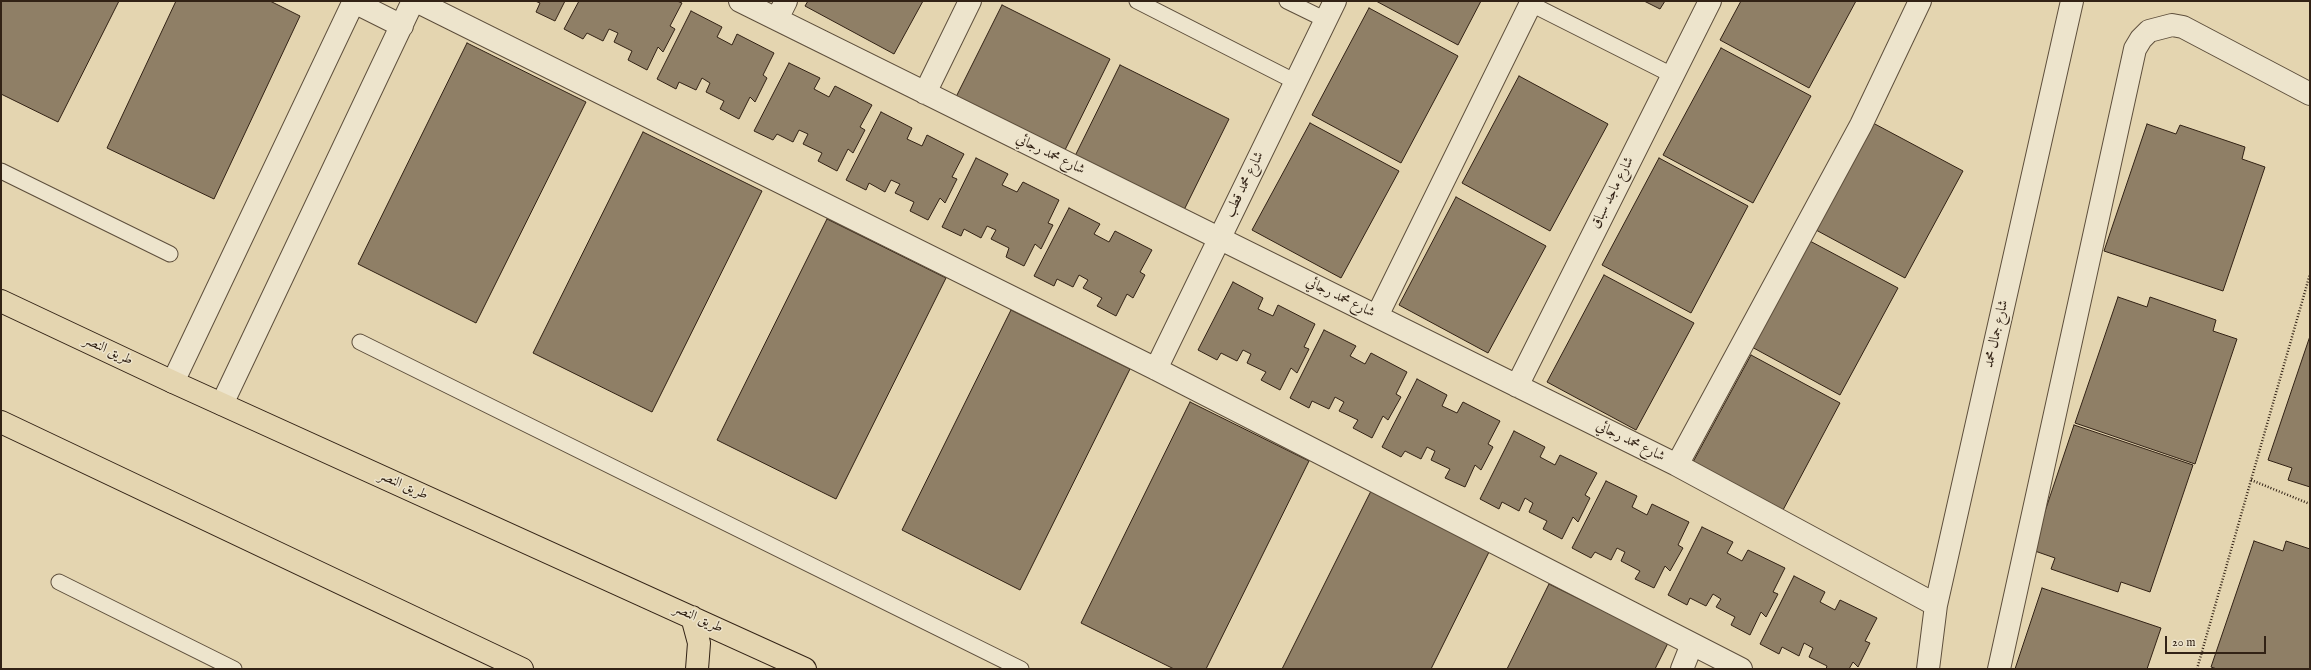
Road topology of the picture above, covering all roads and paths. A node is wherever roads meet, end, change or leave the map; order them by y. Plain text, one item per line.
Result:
1 (354, 1) edge
2 (415, 1) edge
3 (740, 1) edge
4 (970, 1) edge
5 (1137, 1) edge
6 (1287, 1) edge
7 (1335, 1) edge
8 (1710, 1) edge
9 (1920, 1) edge
10 (2072, 1) edge
11 (1531, 2) edge
12 (781, 10) edge
13 (1326, 20) junction
14 (402, 26) junction
15 (1672, 76) junction
16 (1296, 82) junction
17 (924, 93) junction
18 (2310, 94) edge
19 (1, 171) edge
20 (1219, 239) junction
21 (170, 254) dead end
22 (2310, 274) edge
23 (1, 301) edge
24 (1377, 316) junction
25 (360, 342) dead end
26 (1156, 369) junction
27 (174, 382) junction
28 (1517, 386) junction
29 (222, 404) junction
30 (1, 422) edge
31 (1677, 465) junction
32 (2251, 480) junction
33 (2310, 504) edge
34 (59, 582) dead end
35 (1936, 605) junction
36 (692, 617) junction
37 (1692, 644) junction
38 (234, 669) edge
39 (522, 669) edge
40 (697, 669) edge
41 (805, 669) edge
42 (1021, 669) edge
43 (1682, 669) edge
44 (1741, 669) edge
45 (1928, 669) edge
46 (1999, 669) edge
47 (2197, 669) edge

1 - 14 street
1 - 27 street
2 - 14 street
2 - 26 street
3 - 12 street, شارع محمد رجائي
4 - 17 street
5 - 16 lane
6 - 13 lane
7 - 13 street, شارع محمد قطب
8 - 15 street, شارع ماجد سباق
9 - 31 street
10 - 35 street, شارع جمال محمد
11 - 15 lane
11 - 24 street
12 - 17 street, شارع محمد رجائي
13 - 16 street, شارع محمد قطب
14 - 29 street
15 - 28 street, شارع ماجد سباق
16 - 20 street, شارع محمد قطب
17 - 20 street, شارع محمد رجائي
18 - 46 street
19 - 21 lane
20 - 24 street, شارع محمد رجائي
20 - 26 street, شارع محمد قطب
22 - 32 path
23 - 27 highway, طريق النصر
24 - 28 street, شارع محمد رجائي
25 - 42 lane
26 - 37 street
27 - 29 highway, طريق النصر
28 - 31 street, شارع محمد رجائي
29 - 36 highway, طريق النصر
30 - 39 highway
31 - 35 street, شارع محمد رجائي
32 - 33 path
32 - 47 path
34 - 38 lane
35 - 45 street, شارع جمال محمد
36 - 40 highway
36 - 41 highway, طريق النصر
37 - 43 street
37 - 44 street

